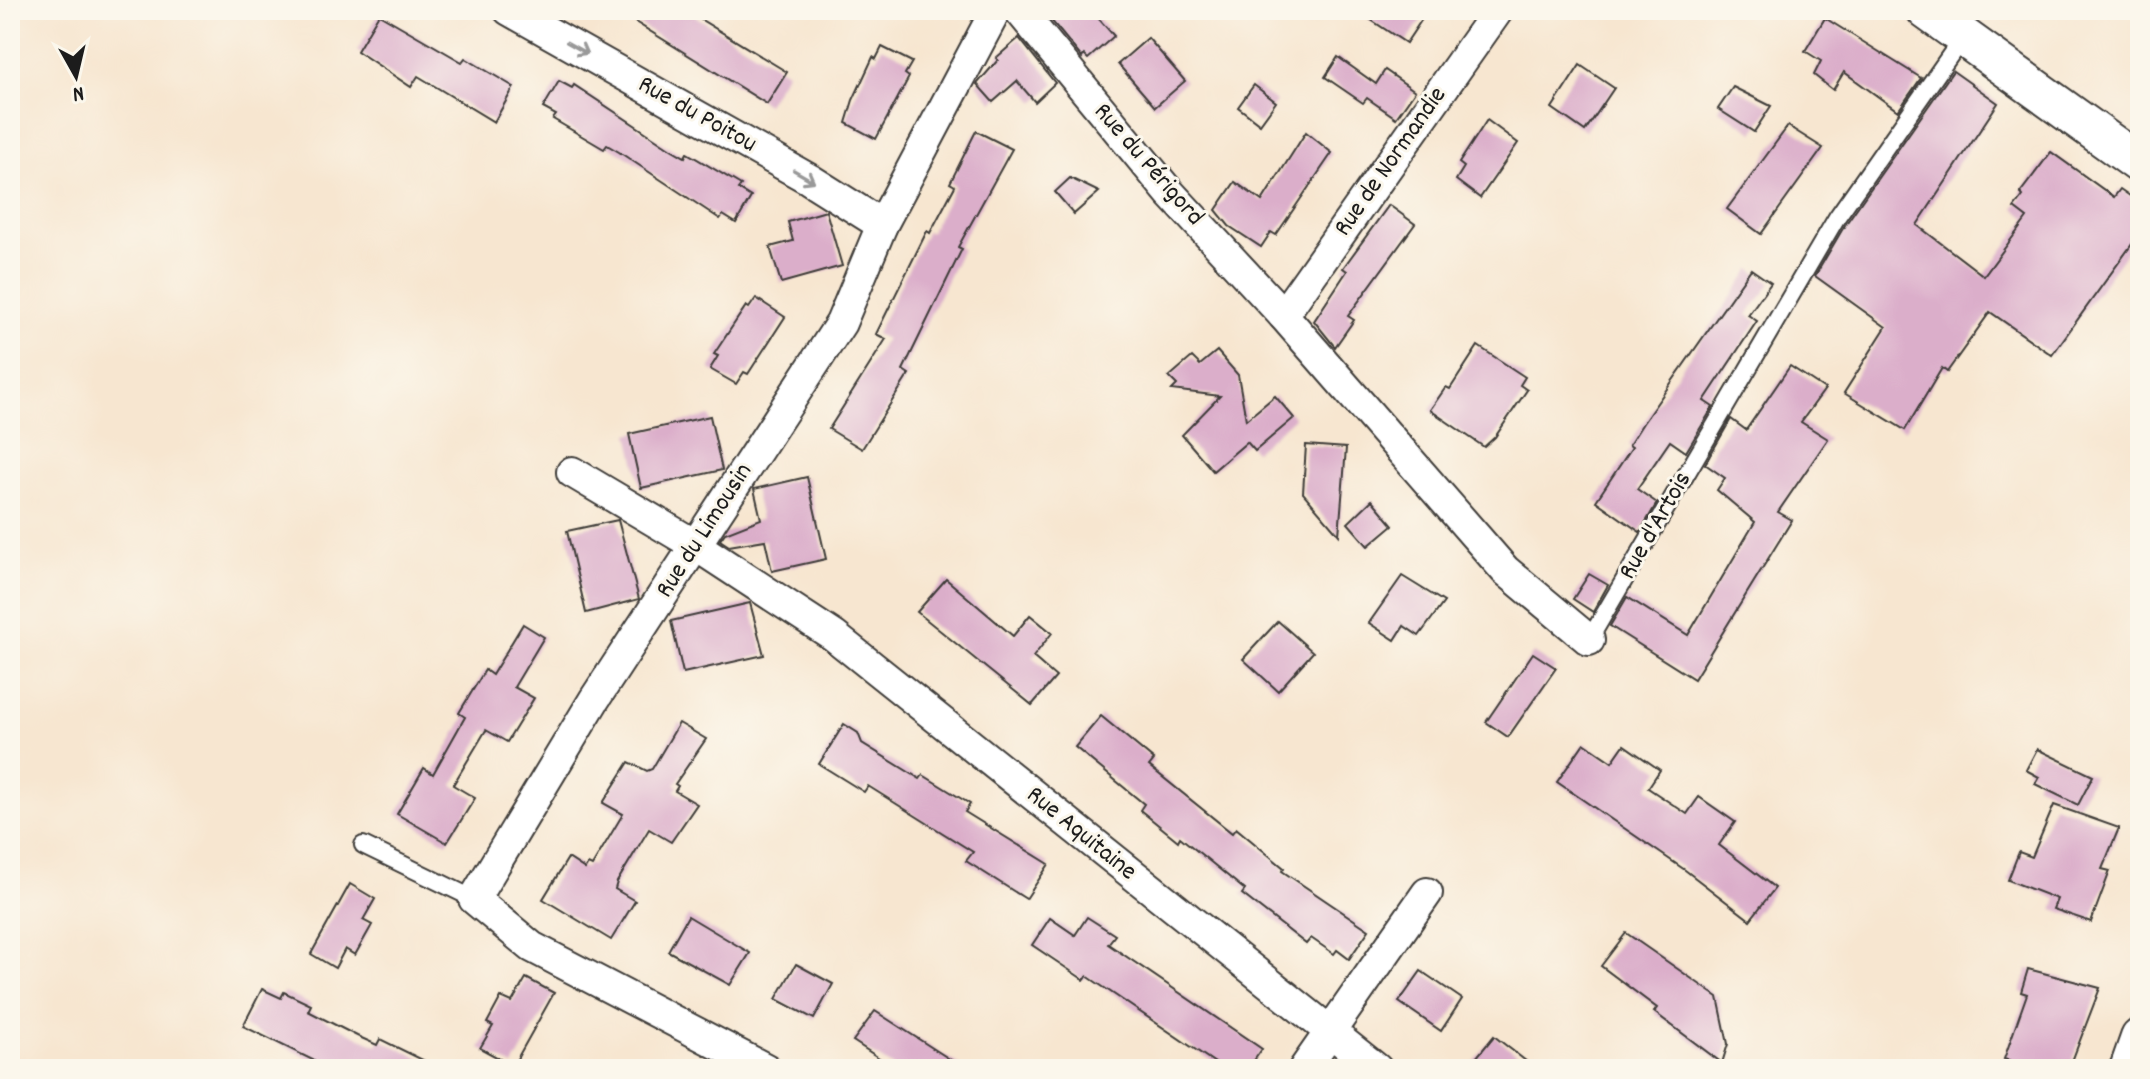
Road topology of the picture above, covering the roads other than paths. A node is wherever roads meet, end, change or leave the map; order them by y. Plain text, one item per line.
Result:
1 (509, 10) edge
2 (996, 10) edge
3 (1019, 10) edge
4 (1498, 10) edge
5 (1926, 10) edge
6 (1963, 37) junction
7 (2140, 164) edge
8 (882, 225) junction
9 (1283, 315) junction
10 (572, 472) dead end
11 (695, 545) junction
12 (1589, 640) joint
13 (363, 845) dead end
14 (1427, 893) dead end
15 (474, 899) junction
16 (1329, 1031) junction
17 (2140, 1038) edge
18 (766, 1069) edge
19 (1304, 1069) edge
20 (1377, 1069) edge
21 (2129, 1069) edge

1 -> 8 street, Rue du Poitou
2 - 8 street, Rue du Limousin
3 - 9 street, Rue du Périgord
4 - 9 street, Rue de Normandie
5 - 6 street
6 - 7 street
6 - 12 lane, Rue d'Artois
8 - 11 street, Rue du Limousin
9 - 12 street, Rue d'Artois
10 - 11 street, Rue Aquitaine
11 - 15 street, Rue du Limousin
11 - 16 street, Rue Aquitaine
13 - 15 lane
14 - 16 street
15 - 18 street
16 - 19 street
16 - 20 street, Rue Aquitaine
17 - 21 street

